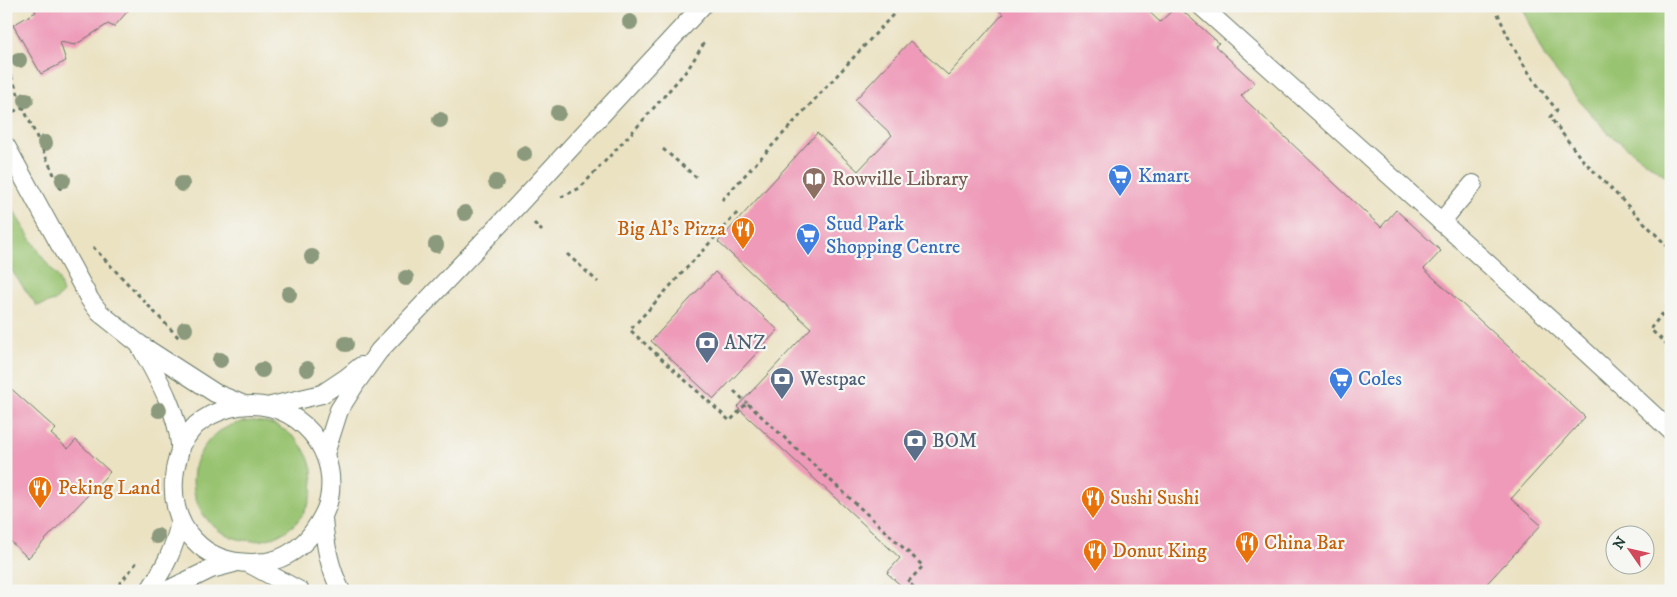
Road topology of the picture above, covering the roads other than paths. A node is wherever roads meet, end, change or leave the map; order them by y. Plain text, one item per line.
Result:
1 (702, 6) edge
2 (1200, 6) edge
3 (6, 146) edge
4 (1473, 184) dead end
5 (1441, 222) junction
6 (139, 344) junction
7 (379, 352) junction
8 (242, 404) junction
9 (271, 406) junction
10 (1671, 431) edge
11 (180, 446) junction
12 (325, 454) junction
13 (323, 518) junction
14 (180, 522) junction
15 (242, 563) junction
16 (150, 591) edge
17 (166, 591) edge
18 (300, 591) edge
19 (341, 591) edge

1 - 7 lane
2 - 5 lane
3 - 6 lane
4 - 5 lane
5 - 10 lane
6 - 8 lane
6 - 11 lane
7 - 9 lane
7 - 12 lane
8 - 9 lane
8 - 11 lane
9 - 12 lane
11 - 14 lane
12 - 13 lane
13 - 15 lane
13 - 19 lane
14 - 15 lane
14 - 16 lane
15 - 17 lane
15 - 18 lane

